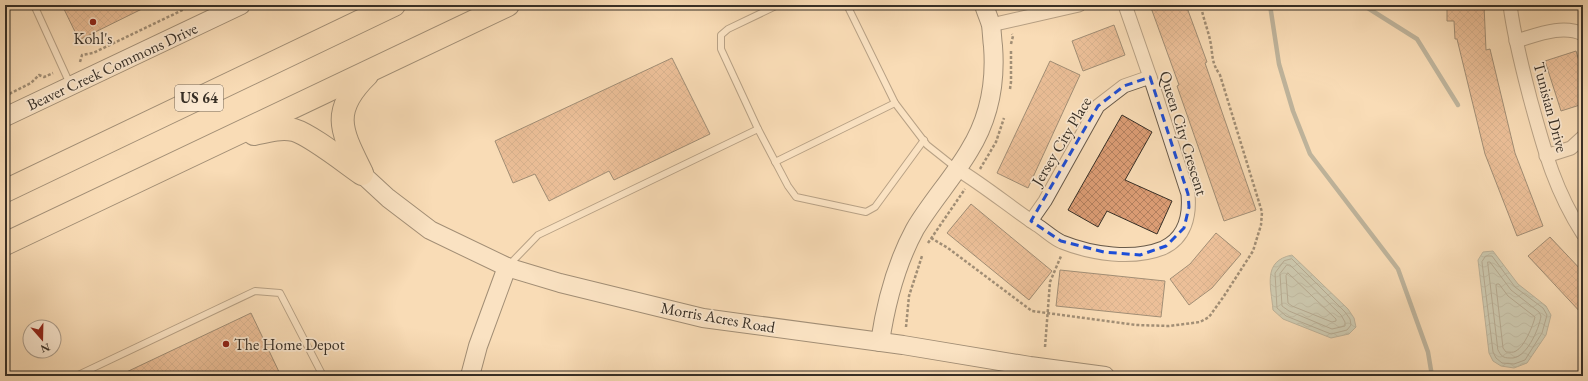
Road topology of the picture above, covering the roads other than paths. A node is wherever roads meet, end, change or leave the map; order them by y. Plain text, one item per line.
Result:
1 (34, 5) edge
2 (241, 5) edge
3 (394, 5) edge
4 (508, 5) edge
5 (778, 5) edge
6 (847, 5) edge
7 (984, 5) edge
8 (1079, 5) edge
9 (1125, 5) edge
10 (1510, 5) edge
11 (991, 25) junction
12 (1583, 34) edge
13 (1516, 41) junction
14 (372, 70) junction
15 (1150, 77) junction
16 (71, 86) junction
17 (895, 103) junction
18 (5, 117) edge
19 (758, 129) junction
20 (1583, 137) edge
21 (924, 140) junction
22 (220, 142) junction
23 (1546, 156) junction
24 (775, 162) junction
25 (957, 169) junction
26 (362, 174) junction
27 (5, 191) edge
28 (1031, 221) junction
29 (1583, 234) edge
30 (5, 244) edge
31 (506, 267) junction
32 (880, 342) junction
33 (1030, 371) edge
34 (76, 376) edge
35 (323, 376) edge
36 (470, 376) edge
37 (1105, 376) edge

1 - 16 lane
2 - 16 street, Beaver Creek Commons Drive
3 - 27 highway, US 64
4 - 14 highway
5 - 19 lane
6 - 17 lane
7 - 11 street
8 - 11 street
9 - 15 street, Queen City Crescent
10 - 13 street, Tunisian Drive
11 - 25 street
12 - 13 street
13 - 23 street, Tunisian Drive
14 - 22 highway
14 - 26 highway
15 - 28 street, Jersey City Place
15 - 28 street, Queen City Crescent
16 - 18 street, Beaver Creek Commons Drive
17 - 21 lane
17 - 24 lane
19 - 24 lane
19 - 31 lane
20 - 23 street
21 - 24 lane
21 - 25 lane
22 - 26 highway
22 - 30 highway
23 - 29 street, Tunisian Drive
25 - 28 street, Queen City Crescent
25 - 32 street
26 - 31 street, Morris Acres Road
31 - 32 street, Morris Acres Road
31 - 36 street
32 - 33 street, Morris Acres Road
33 - 37 street, Morris Acres Road
34 - 35 lane

